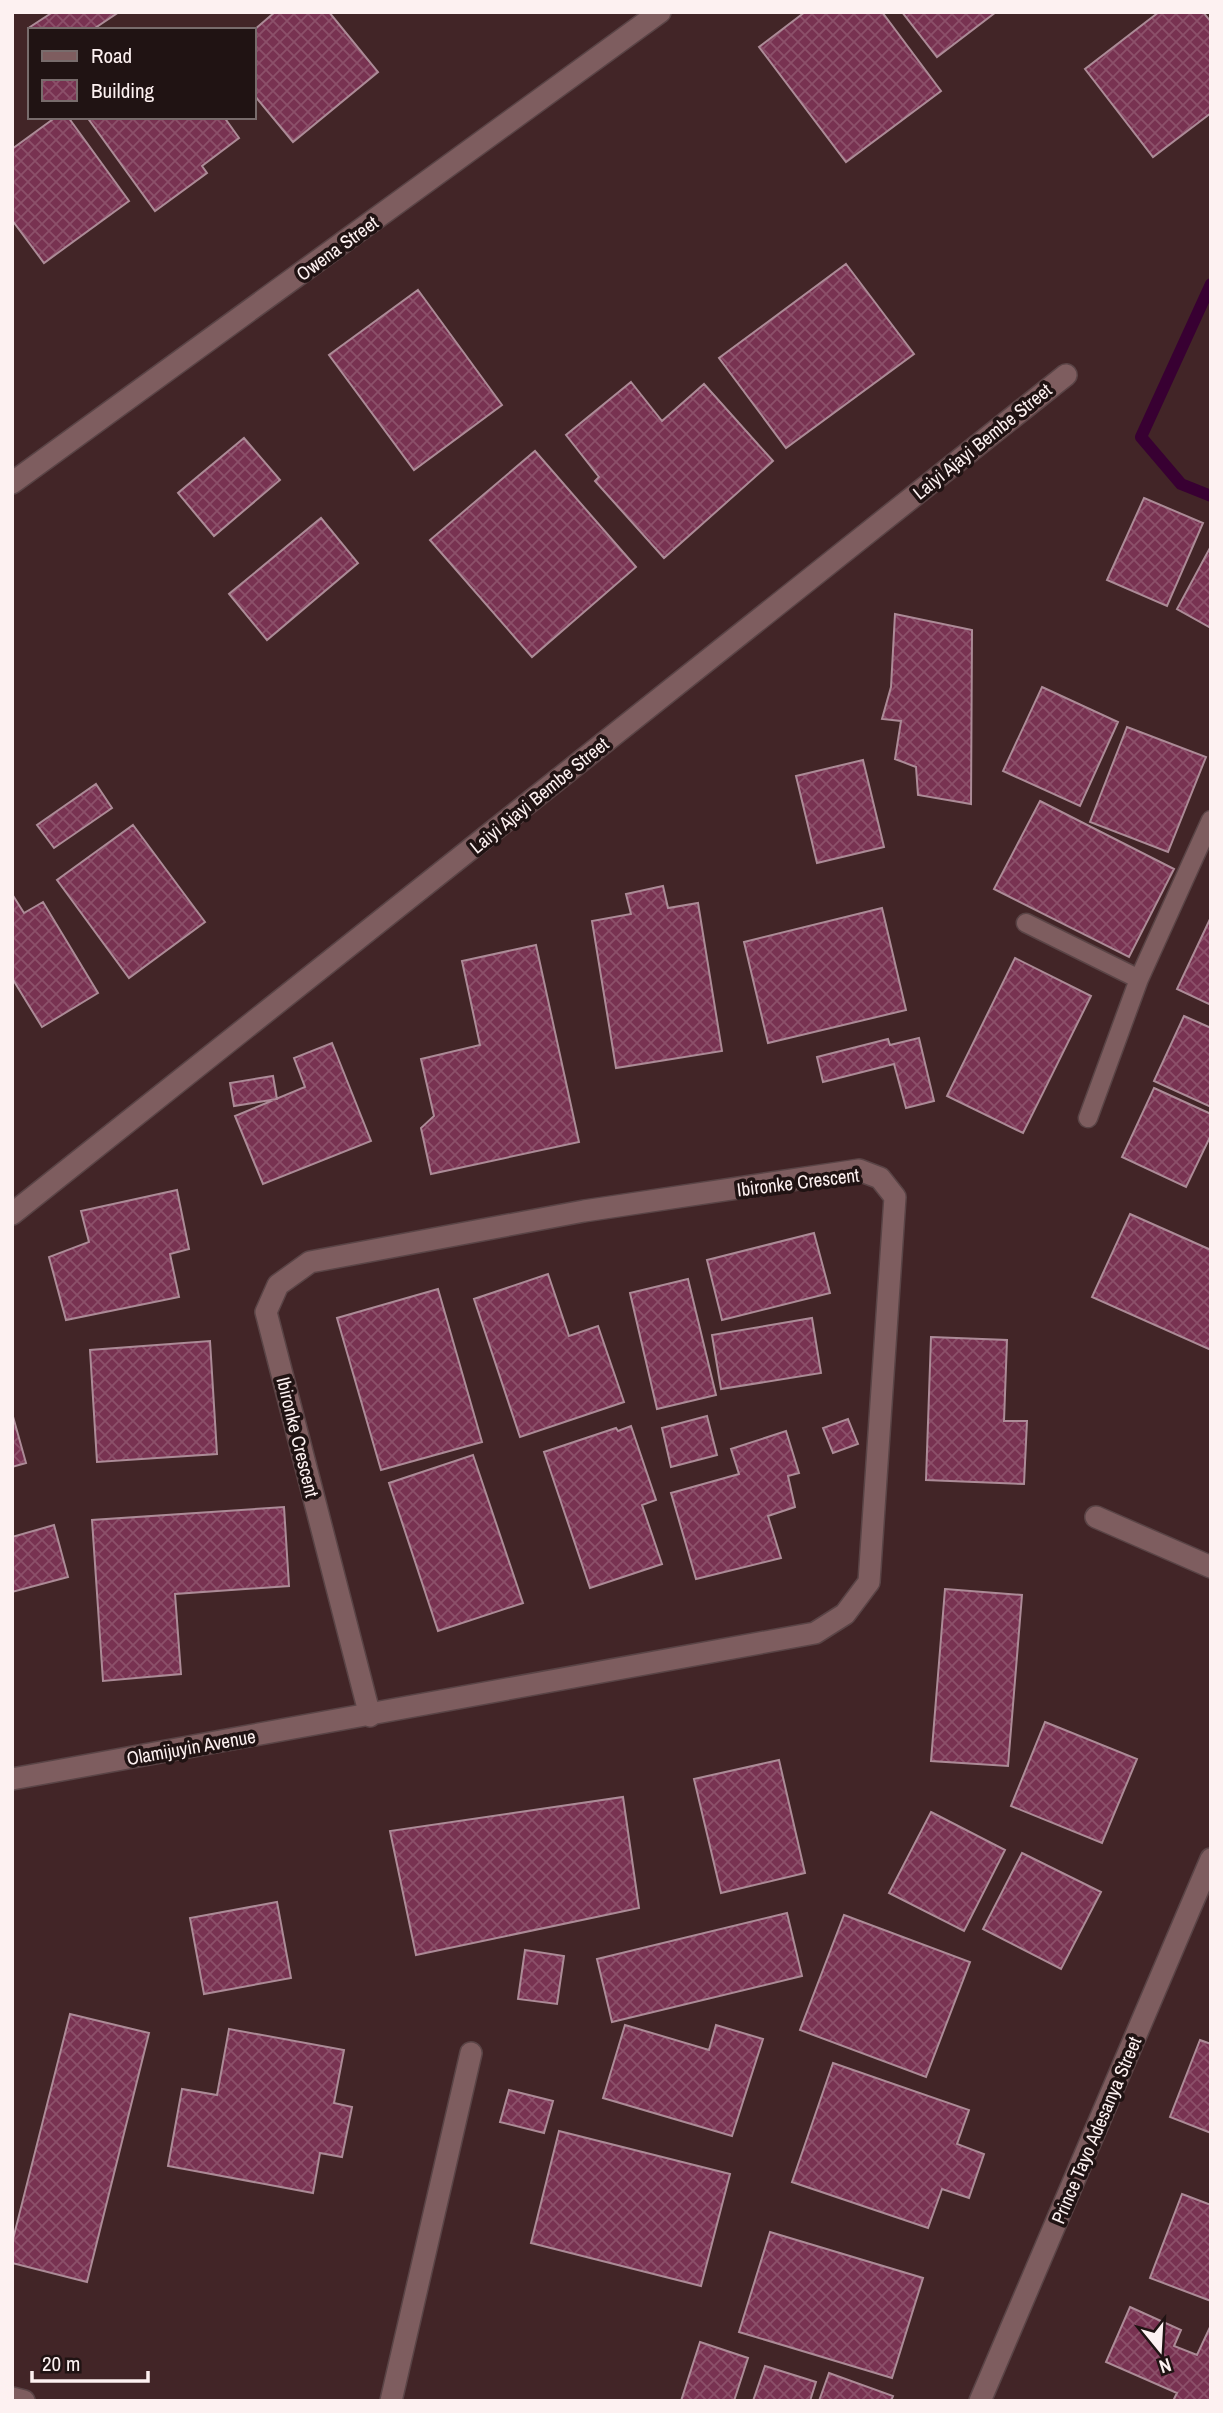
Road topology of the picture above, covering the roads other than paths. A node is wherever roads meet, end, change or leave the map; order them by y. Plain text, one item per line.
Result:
1 (660, 12) edge
2 (1066, 375) dead end
3 (12, 483) edge
4 (1211, 820) edge
5 (1026, 923) dead end
6 (1139, 979) junction
7 (1088, 1118) dead end
8 (12, 1214) edge
9 (1096, 1517) dead end
10 (1211, 1567) edge
11 (370, 1716) junction
12 (12, 1779) edge
13 (1211, 1858) edge
14 (471, 2053) dead end
15 (12, 2398) edge
16 (24, 2401) edge
17 (391, 2401) edge
18 (980, 2401) edge

1 - 3 street, Owena Street
2 - 8 street, Laiyi Ajayi Bembe Street
4 - 6 lane
5 - 6 lane
6 - 7 lane
9 - 10 street
11 - 11 street, Ibironke Crescent
11 - 12 street, Olamijuyin Avenue
13 - 18 street, Prince Tayo Adesanya Street
14 - 17 street
15 - 16 street

